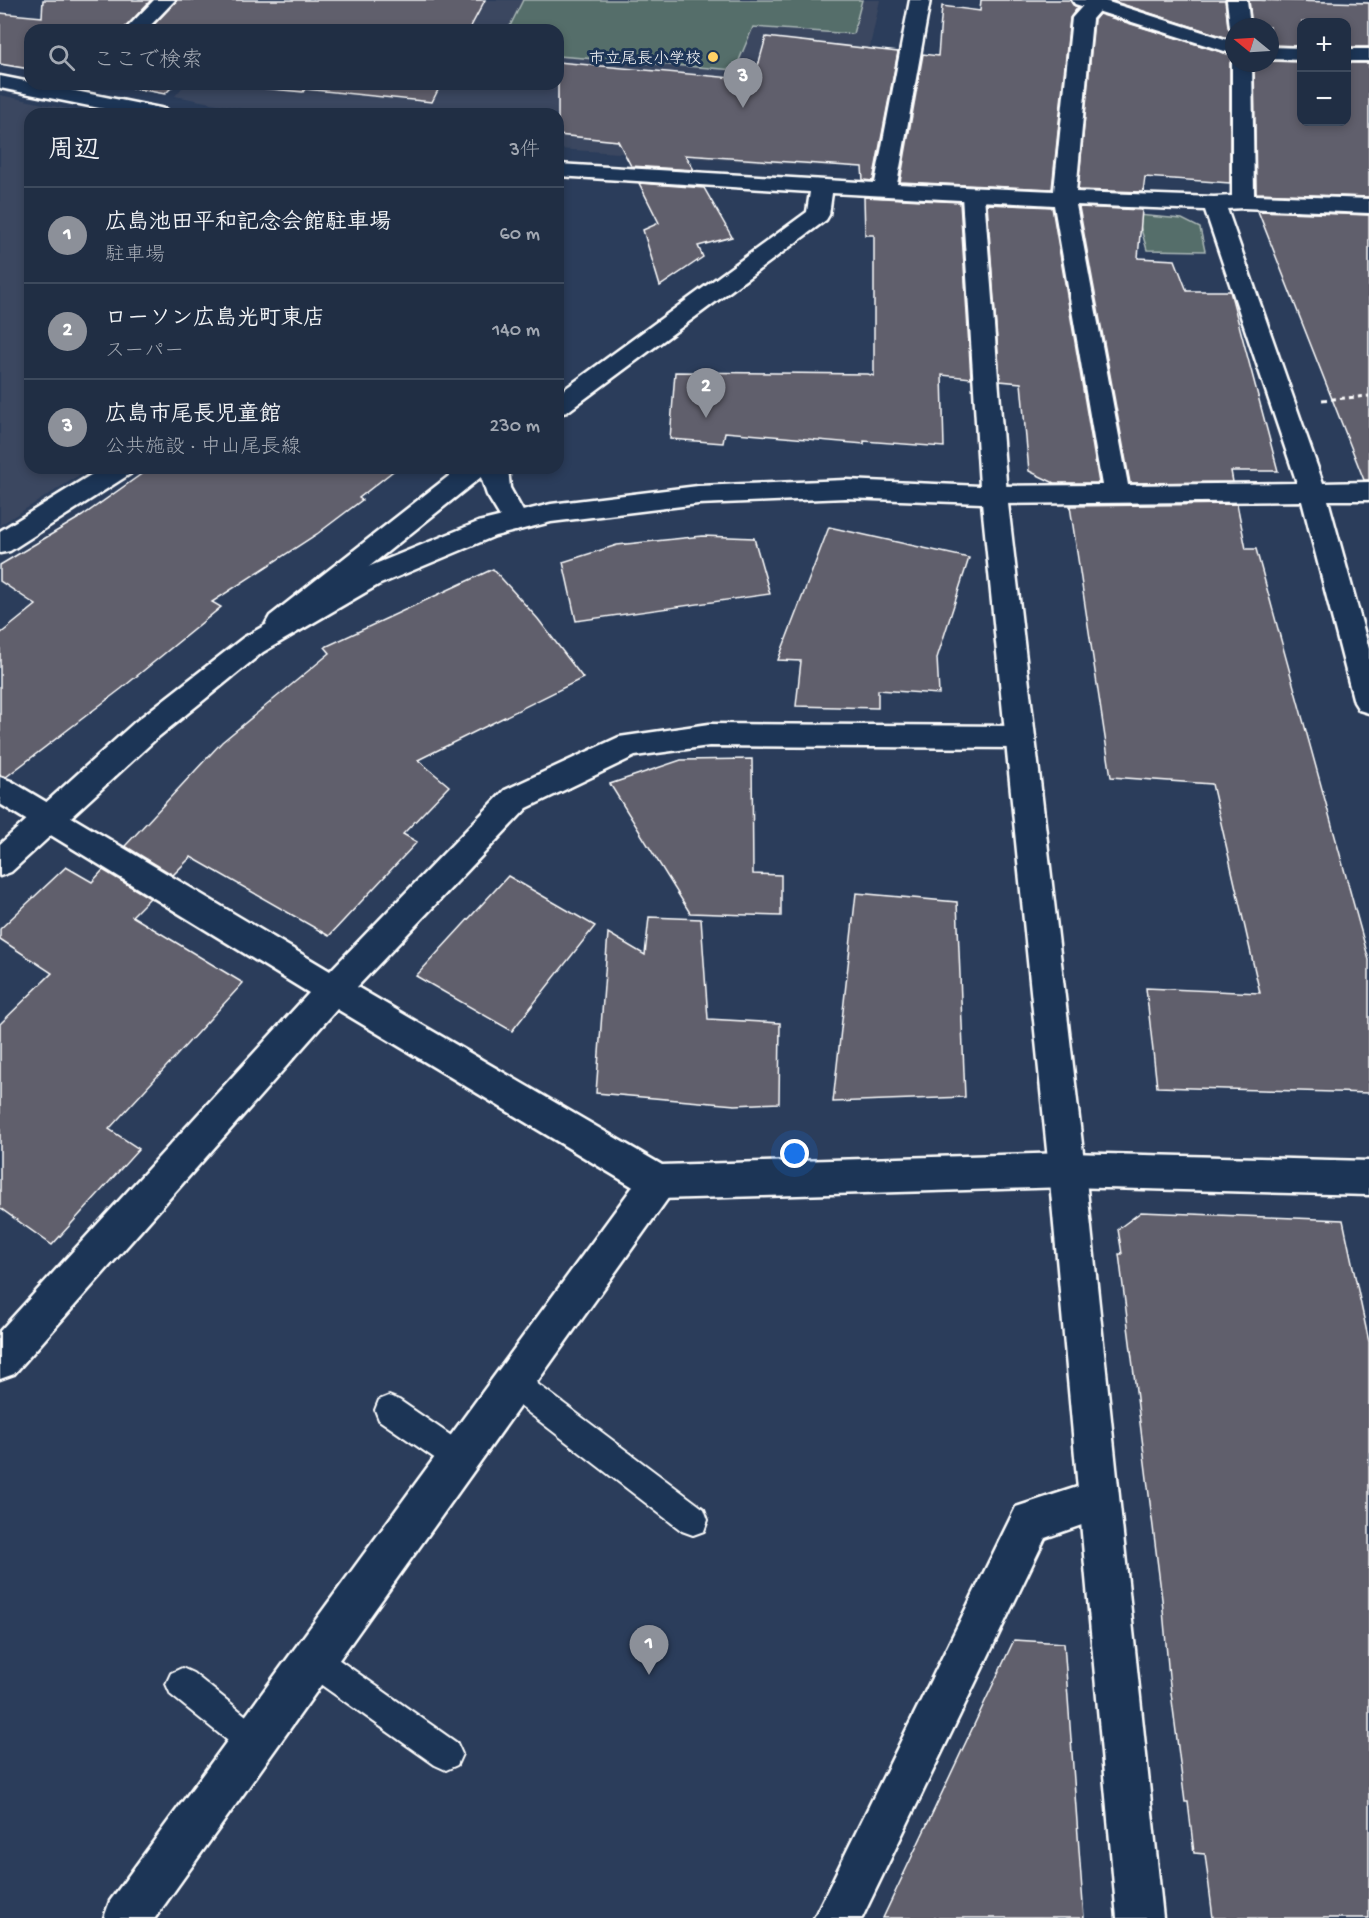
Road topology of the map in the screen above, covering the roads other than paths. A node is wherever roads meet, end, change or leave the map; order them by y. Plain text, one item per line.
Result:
1 (165, 0) edge
2 (920, 0) edge
3 (1237, 0) edge
4 (1089, 2) edge
5 (1239, 18) edge
6 (141, 24) edge
7 (1225, 45) edge
8 (1279, 53) edge
9 (1297, 54) edge
10 (1351, 55) edge
11 (1369, 55) edge
12 (1242, 72) edge
13 (0, 82) edge
14 (24, 85) edge
15 (75, 90) edge
16 (138, 108) edge
17 (564, 170) edge
18 (822, 186) junction
19 (885, 190) junction
20 (973, 195) junction
21 (1064, 198) junction
22 (1243, 201) junction
23 (1214, 204) junction
24 (1369, 206) edge
25 (564, 402) edge
26 (111, 474) edge
27 (468, 474) edge
28 (494, 474) edge
29 (1369, 491) edge
30 (1313, 492) junction
31 (1116, 494) junction
32 (994, 495) junction
33 (516, 522) junction
34 (0, 544) edge
35 (253, 645) junction
36 (1369, 702) edge
37 (1020, 737) junction
38 (0, 789) edge
39 (49, 818) junction
40 (0, 863) edge
41 (333, 990) junction
42 (1067, 1170) junction
43 (1369, 1178) edge
44 (658, 1182) junction
45 (0, 1360) edge
46 (513, 1383) junction
47 (389, 1410) dead end
48 (459, 1458) junction
49 (1099, 1500) junction
50 (693, 1520) dead end
51 (314, 1661) junction
52 (182, 1684) dead end
53 (254, 1742) junction
54 (446, 1754) dead end
55 (127, 1918) edge
56 (837, 1918) edge
57 (1140, 1918) edge

1 - 6 street
2 - 19 street
3 - 5 street
4 - 7 street
4 - 21 street
8 - 9 street
10 - 11 street
12 - 22 street
13 - 14 street
15 - 16 street
17 - 18 street
18 - 19 street
18 - 25 street
19 - 20 street
20 - 21 street
20 - 32 street
21 - 23 street
21 - 31 street
22 - 23 street
22 - 24 street
23 - 30 street
26 - 34 street
27 - 35 street
28 - 33 street
29 - 30 street
30 - 31 street
30 - 36 street
31 - 32 street
32 - 33 street
32 - 37 street
33 - 35 street
35 - 39 street
37 - 41 street
37 - 42 street
38 - 39 street
39 - 40 street
39 - 41 street
41 - 44 street
41 - 45 street
42 - 43 street
42 - 44 street
42 - 49 street
44 - 46 street
46 - 48 street
46 - 50 lane
47 - 48 lane
48 - 51 street
49 - 56 street
49 - 57 street
51 - 53 street
51 - 54 lane
52 - 53 lane
53 - 55 street

